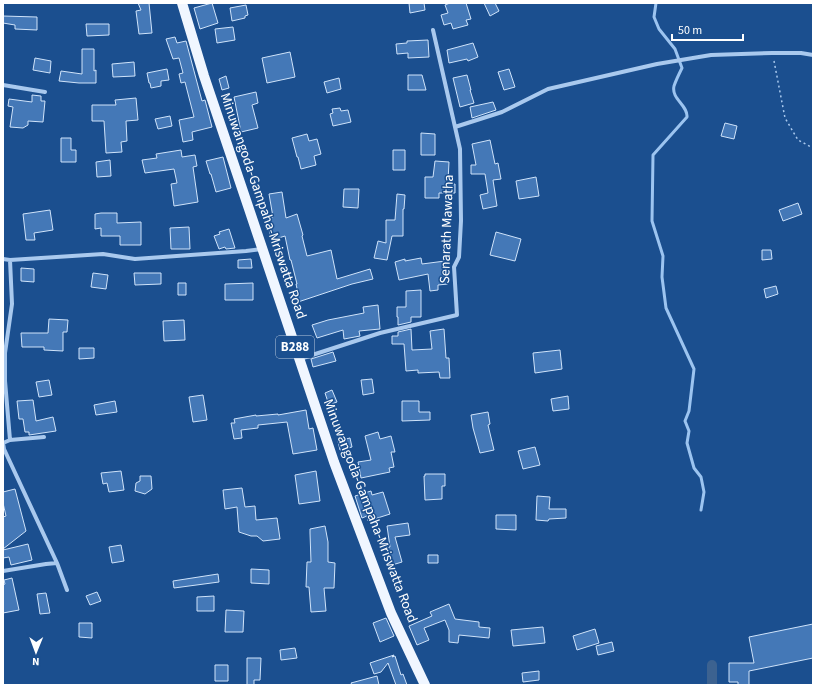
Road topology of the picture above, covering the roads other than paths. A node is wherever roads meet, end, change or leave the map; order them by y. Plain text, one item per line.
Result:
1 (182, 3) edge
2 (433, 30) dead end
3 (813, 55) edge
4 (3, 85) edge
5 (45, 92) dead end
6 (456, 127) junction
7 (263, 248) junction
8 (3, 259) edge
9 (10, 260) junction
10 (299, 359) junction
11 (4, 381) edge
12 (44, 437) dead end
13 (10, 440) junction
14 (3, 449) edge
15 (57, 563) junction
16 (3, 571) edge
17 (67, 590) dead end
18 (425, 685) edge

1 - 7 main road, Minuwangoda-Gampaha-Mriswatta Road / B288
2 - 6 street, Senarath Mawatha
3 - 6 street
4 - 5 street
6 - 10 street, Senarath Mawatha
7 - 9 street
7 - 10 main road, Minuwangoda-Gampaha-Mriswatta Road / B288
8 - 9 street
9 - 11 street
10 - 18 main road, Minuwangoda-Gampaha-Mriswatta Road / B288
11 - 13 street
12 - 13 street
13 - 14 street
14 - 15 street
15 - 16 street
15 - 17 street

